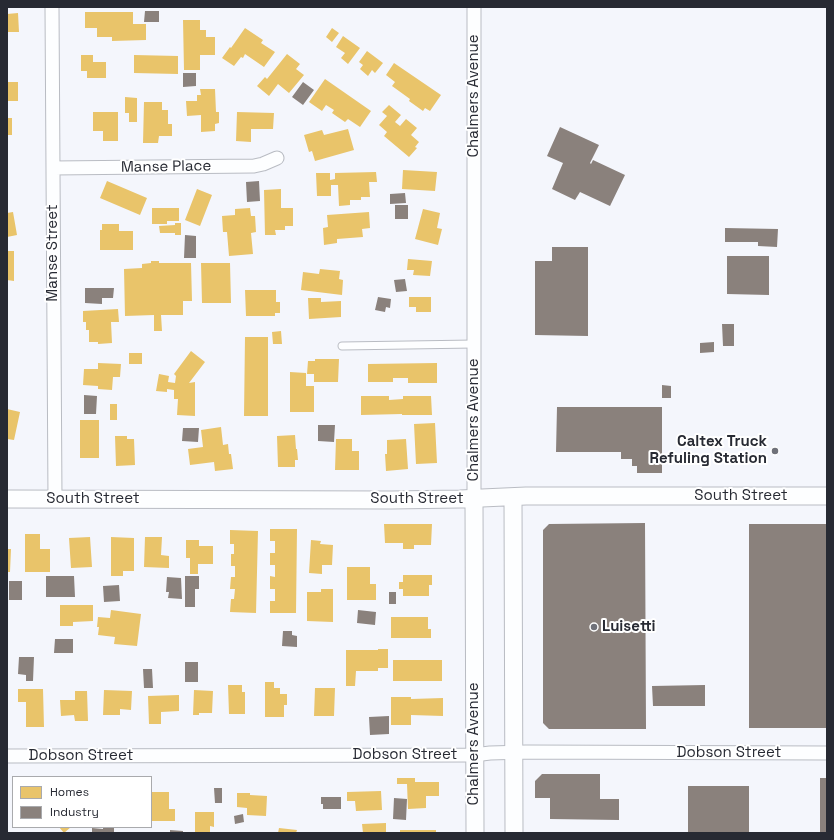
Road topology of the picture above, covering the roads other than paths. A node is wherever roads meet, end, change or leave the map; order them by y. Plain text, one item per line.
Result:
1 (52, 7) edge
2 (474, 7) edge
3 (277, 158) dead end
4 (53, 168) junction
5 (474, 344) junction
6 (342, 346) dead end
7 (827, 496) edge
8 (513, 497) junction
9 (7, 499) edge
10 (55, 499) junction
11 (474, 499) junction
12 (515, 753) junction
13 (827, 753) edge
14 (474, 755) junction
15 (7, 756) edge
16 (475, 833) edge
17 (514, 833) edge

1 - 4 street, Manse Street
2 - 5 street, Chalmers Avenue
3 - 4 street, Manse Place
4 - 10 street, Manse Street
5 - 6 lane
5 - 11 street, Chalmers Avenue
7 - 8 street, South Street
8 - 11 street, South Street
8 - 12 street
9 - 10 street, South Street
10 - 11 street, South Street
11 - 14 street, Chalmers Avenue
12 - 13 street, Dobson Street
12 - 14 street, Dobson Street
12 - 17 street
14 - 15 street, Dobson Street
14 - 16 street, Chalmers Avenue

